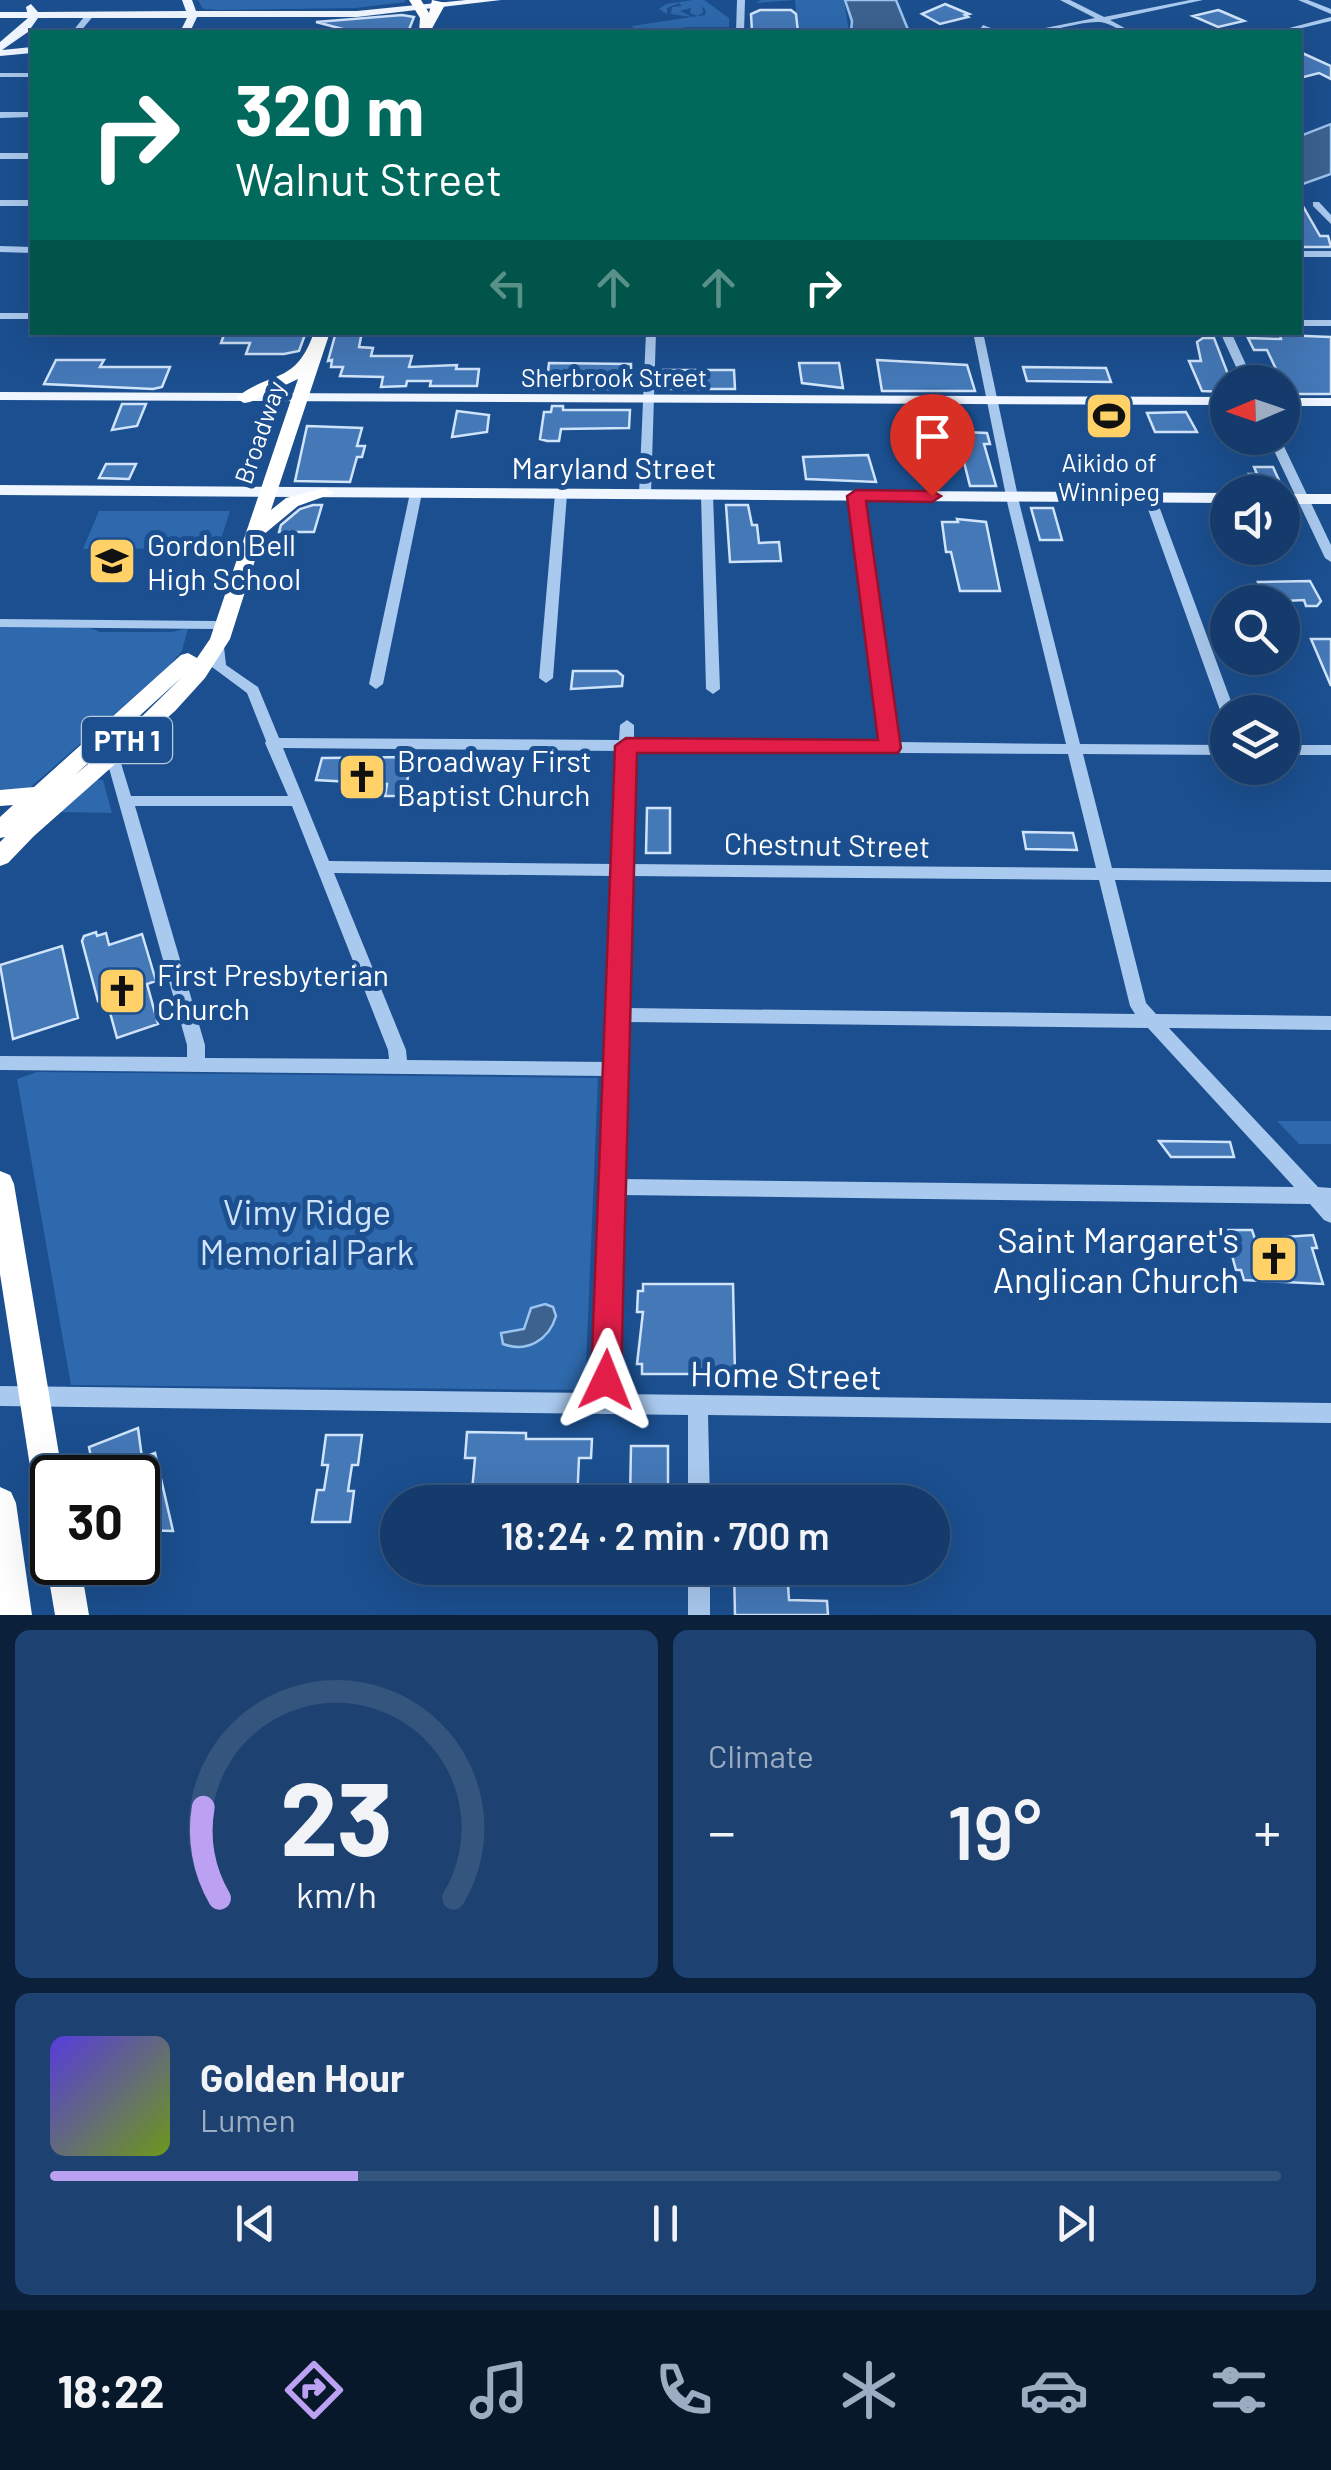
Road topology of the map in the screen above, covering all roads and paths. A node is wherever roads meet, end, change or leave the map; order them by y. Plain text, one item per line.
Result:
1 (48, 0) edge
2 (187, 0) edge
3 (465, 0) edge
4 (496, 0) edge
5 (741, 0) edge
6 (1064, 0) edge
7 (1199, 0) edge
8 (1302, 0) edge
9 (75, 1) edge
10 (439, 4) edge
11 (418, 5) edge
12 (30, 6) edge
13 (2, 10) edge
14 (91, 14) junction
15 (192, 14) junction
16 (1331, 16) edge
17 (1102, 20) junction
18 (983, 27) dead end
19 (24, 30) junction
20 (78, 30) edge
21 (185, 30) edge
22 (426, 30) edge
23 (426, 30) edge
24 (740, 30) edge
25 (989, 30) edge
26 (1046, 30) edge
27 (1124, 30) edge
28 (1285, 30) edge
29 (3, 50) edge
30 (30, 50) edge
31 (0, 75) edge
32 (30, 75) edge
33 (0, 116) edge
34 (30, 116) edge
35 (0, 156) edge
36 (30, 156) edge
37 (0, 204) edge
38 (30, 204) edge
39 (1316, 204) dead end
40 (1331, 221) edge
41 (0, 250) edge
42 (30, 250) edge
43 (1302, 254) edge
44 (1331, 254) edge
45 (0, 316) edge
46 (30, 316) edge
47 (1302, 323) edge
48 (1331, 323) edge
49 (321, 335) edge
50 (651, 335) edge
51 (979, 335) edge
52 (1227, 335) edge
53 (313, 358) junction
54 (1241, 365) edge
55 (0, 396) edge
56 (244, 398) junction
57 (300, 398) junction
58 (649, 400) junction
59 (994, 401) junction
60 (1210, 402) edge
61 (1300, 402) edge
62 (1331, 402) edge
63 (1282, 455) edge
64 (0, 490) edge
65 (268, 492) junction
66 (325, 492) junction
67 (416, 493) junction
68 (561, 494) junction
69 (645, 494) junction
70 (707, 495) junction
71 (856, 496) junction
72 (1014, 496) junction
73 (1150, 498) junction
74 (1210, 498) edge
75 (1300, 499) edge
76 (1303, 499) junction
77 (1331, 499) edge
78 (252, 537) junction
79 (1331, 558) edge
80 (0, 623) edge
81 (215, 636) junction
82 (546, 678) dead end
83 (376, 684) dead end
84 (712, 689) dead end
85 (1221, 695) edge
86 (627, 725) dead end
87 (272, 743) junction
88 (626, 746) junction
89 (890, 748) junction
90 (1076, 749) junction
91 (1210, 750) edge
92 (1300, 750) edge
93 (1331, 750) edge
94 (112, 754) junction
95 (40, 794) junction
96 (0, 798) edge
97 (126, 801) junction
98 (295, 801) junction
99 (0, 830) edge
100 (0, 857) edge
101 (322, 866) junction
102 (622, 869) junction
103 (1106, 874) junction
104 (1331, 876) edge
105 (618, 1015) junction
106 (1152, 1021) junction
107 (1331, 1023) edge
108 (0, 1062) edge
109 (196, 1064) junction
110 (399, 1067) junction
111 (616, 1069) junction
112 (0, 1184) edge
113 (612, 1188) junction
114 (1322, 1196) edge
115 (1331, 1214) edge
116 (0, 1396) edge
117 (34, 1396) junction
118 (605, 1404) junction
119 (698, 1405) junction
120 (1331, 1413) edge
121 (44, 1455) edge
122 (698, 1485) edge
123 (0, 1503) edge
124 (66, 1585) edge
125 (699, 1585) edge
126 (16, 1615) edge
127 (72, 1615) edge
128 (700, 1615) edge

1 - 12 main road
2 - 15 main road
3 - 10 main road
4 - 10 main road
5 - 24 street
6 - 17 street
7 - 17 street
8 - 16 street
9 - 12 main road
10 - 11 main road
10 - 22 highway
11 - 15 main road
11 - 23 highway
12 - 13 main road
12 - 14 main road
12 - 15 main road
12 - 19 main road
14 - 15 main road
14 - 20 street
15 - 21 main road
16 - 28 street
17 - 26 street
17 - 27 street
18 - 25 street
19 - 29 main road
19 - 30 main road
29 - 30 main road
31 - 32 street
33 - 34 street
35 - 36 street
37 - 38 street
39 - 40 street
41 - 42 street
43 - 44 street
45 - 46 street
47 - 48 street
49 - 53 highway, Broadway / PTH 1
50 - 58 street
51 - 59 street
52 - 54 street
53 - 56 highway
53 - 57 highway, Broadway / PTH 1
55 - 56 main road, Sherbrook Street
56 - 57 main road, Sherbrook Street
57 - 58 main road, Sherbrook Street
57 - 65 highway, Broadway / PTH 1
58 - 59 main road, Sherbrook Street
58 - 69 street
59 - 60 main road, Sherbrook Street
59 - 72 street
61 - 62 main road
63 - 76 street
64 - 65 main road, Maryland Street
65 - 66 main road, Maryland Street
65 - 78 highway, Broadway / PTH 1
66 - 67 main road, Maryland Street
66 - 78 highway
67 - 68 main road, Maryland Street
67 - 83 street
68 - 69 main road, Maryland Street
68 - 82 street
69 - 70 main road, Maryland Street
70 - 71 main road, Maryland Street
70 - 84 street
71 - 72 main road, Maryland Street
71 - 89 street
72 - 73 main road, Maryland Street
72 - 90 street
73 - 74 main road, Maryland Street
73 - 85 street
75 - 76 main road
76 - 77 main road
76 - 79 street
78 - 81 highway, Broadway / PTH 1
80 - 81 street
81 - 87 street
81 - 94 highway, Broadway / PTH 1
81 - 95 highway, Broadway / PTH 1
86 - 88 street
87 - 88 street
87 - 98 street
88 - 89 street
88 - 102 street
89 - 90 street
90 - 91 street
90 - 103 street
92 - 93 street
94 - 97 street
94 - 100 highway, Broadway / PTH 1
95 - 96 highway
95 - 99 highway, Broadway / PTH 1
97 - 98 street
97 - 109 street
98 - 101 street
101 - 102 street, Chestnut Street
101 - 110 street
102 - 103 street, Chestnut Street
102 - 105 street
103 - 104 street, Chestnut Street
103 - 106 street
105 - 106 street
105 - 111 street
106 - 107 street
106 - 114 street
108 - 109 street
109 - 110 street
110 - 111 street
111 - 113 street
112 - 117 highway
113 - 114 street
113 - 118 street
114 - 115 street
116 - 117 street, Home Street
117 - 118 street, Home Street
117 - 121 highway
118 - 119 street, Home Street
119 - 120 street, Home Street
119 - 122 street
123 - 126 highway
124 - 127 highway
125 - 128 street

